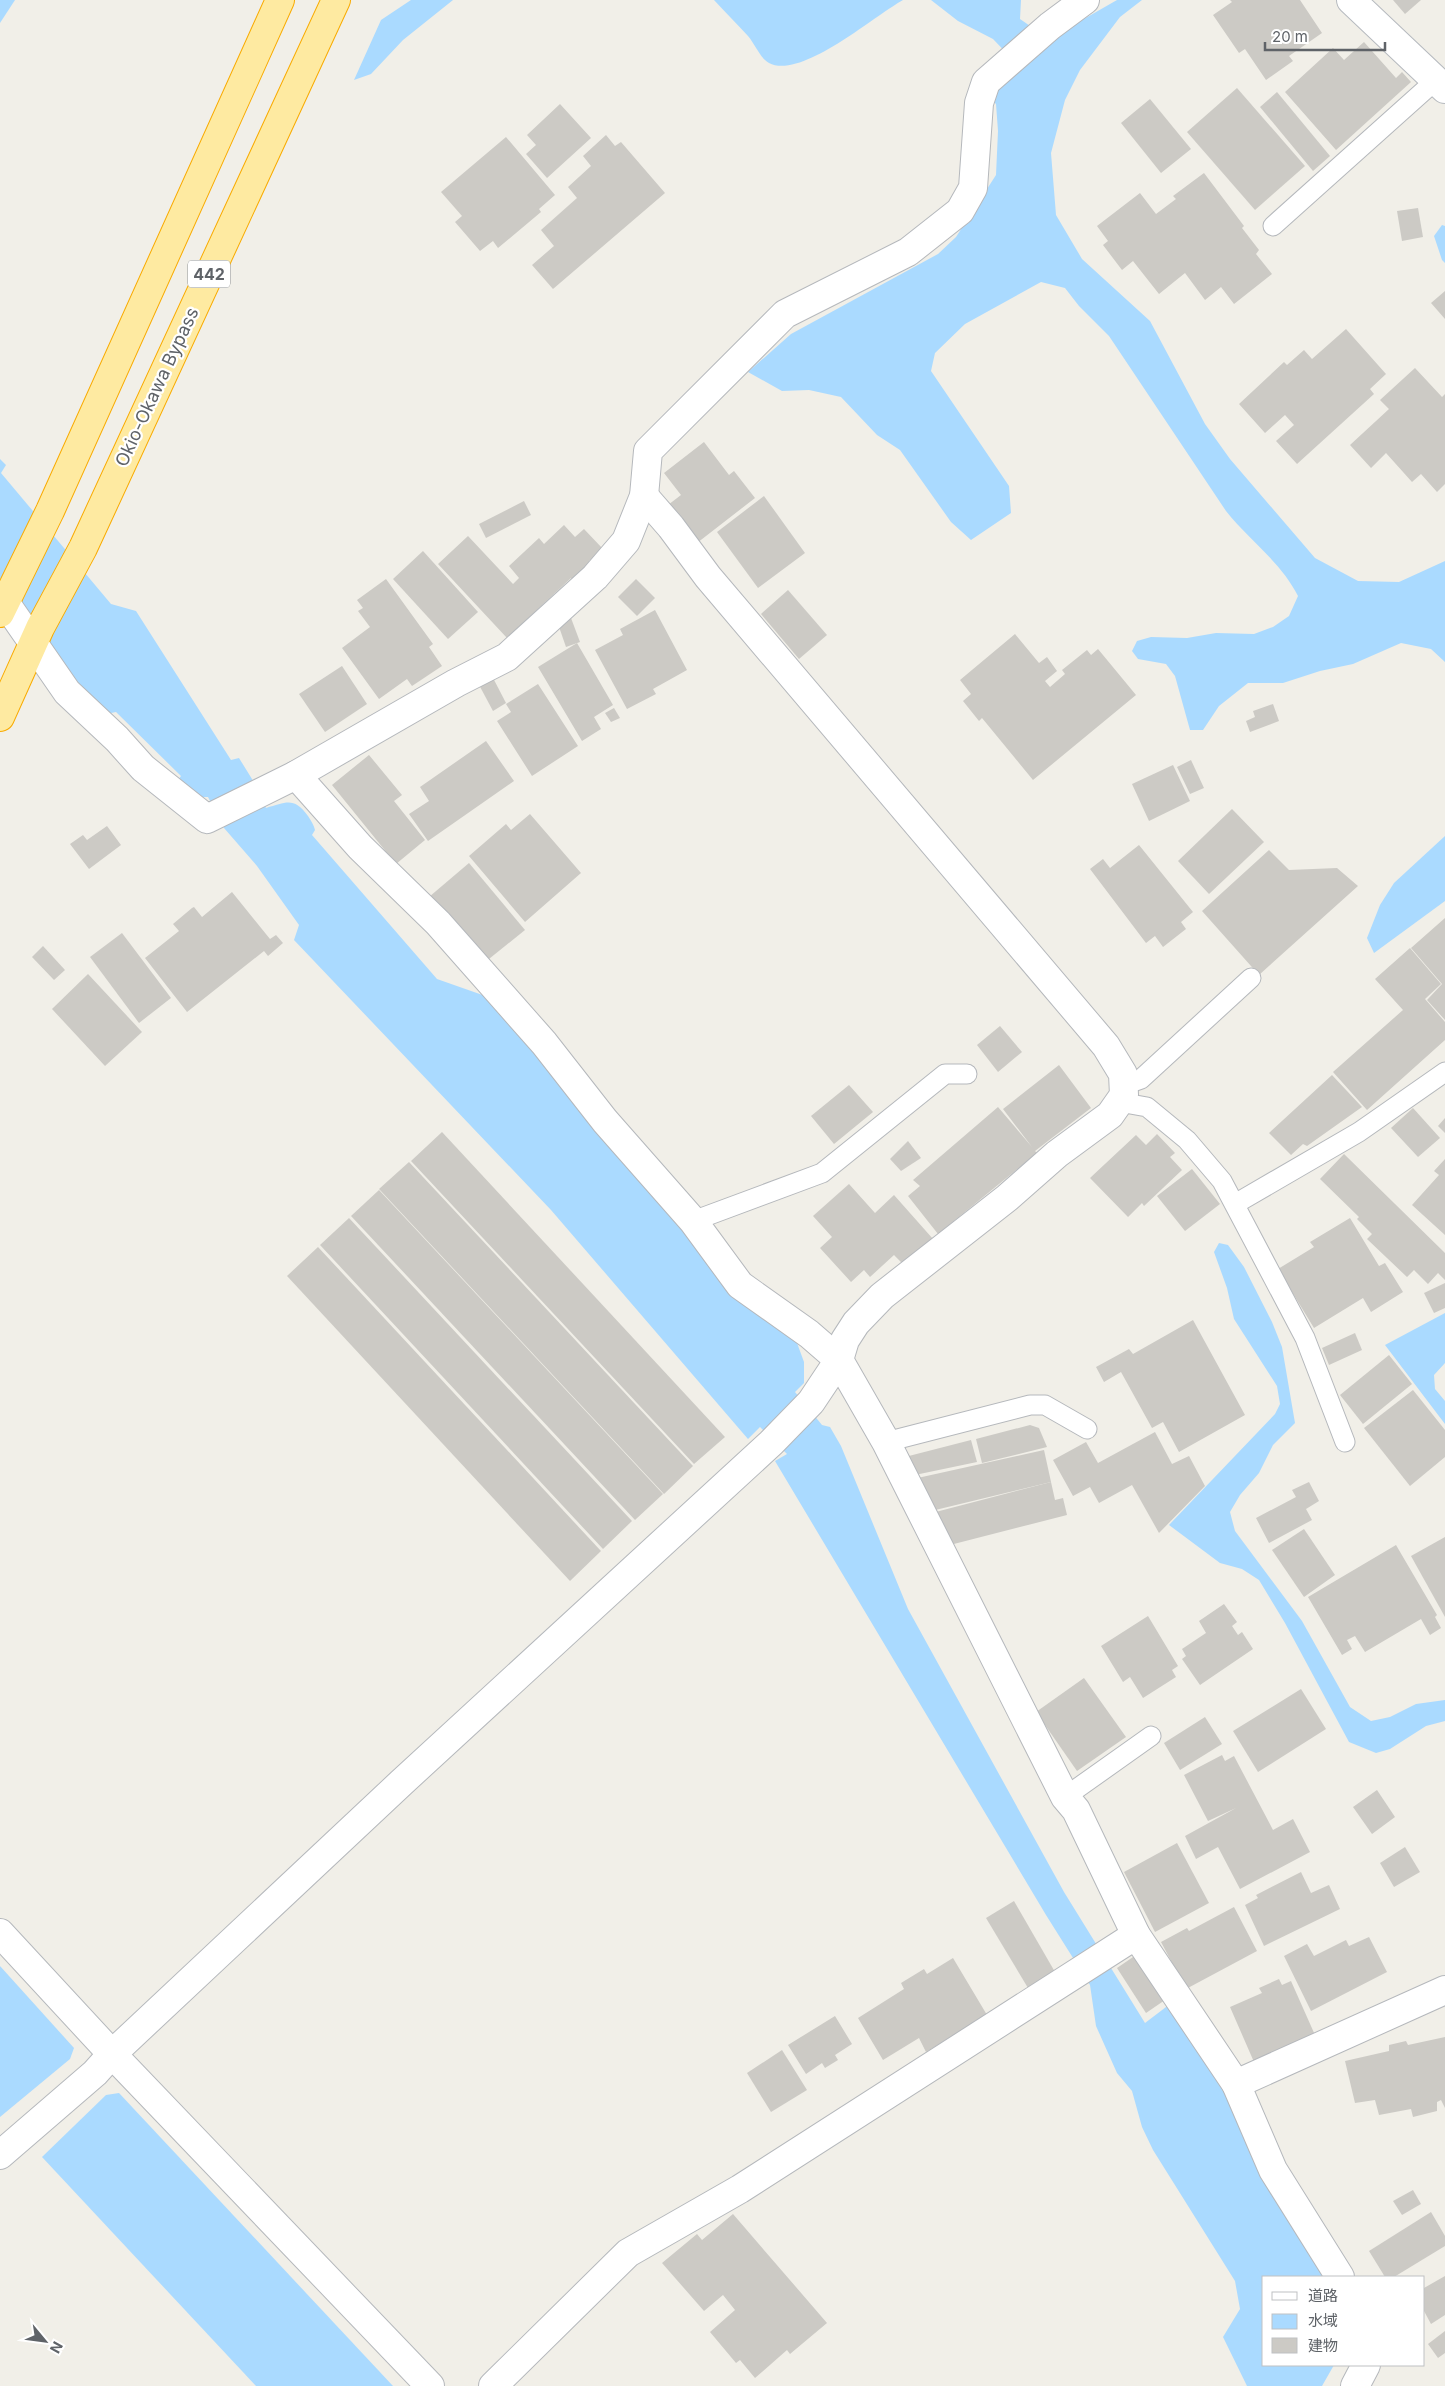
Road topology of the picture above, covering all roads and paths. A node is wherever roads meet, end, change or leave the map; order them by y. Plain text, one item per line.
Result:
1 (280, 0) edge
2 (336, 0) edge
3 (1085, 0) edge
4 (1352, 0) edge
5 (1441, 84) edge
6 (1273, 226) dead end
7 (644, 496) junction
8 (3, 601) edge
9 (37, 636) junction
10 (0, 717) edge
11 (286, 780) junction
12 (1251, 978) dead end
13 (1445, 1072) edge
14 (967, 1074) dead end
15 (1121, 1093) junction
16 (1234, 1204) junction
17 (693, 1221) junction
18 (839, 1360) junction
19 (1088, 1429) dead end
20 (886, 1442) junction
21 (1345, 1442) dead end
22 (1151, 1736) dead end
23 (1065, 1797) junction
24 (0, 1933) edge
25 (1136, 1936) junction
26 (1442, 1996) edge
27 (112, 2054) junction
28 (1236, 2084) junction
29 (0, 2156) edge
30 (1339, 2276) edge
31 (1366, 2366) edge
32 (430, 2386) edge
33 (493, 2386) edge
34 (1356, 2386) edge

1 - 8 highway, 442
2 - 9 highway, Okio-Okawa Bypass / 442
3 - 7 street
4 - 5 street
5 - 6 lane
7 - 11 street
7 - 15 street
8 - 9 street
9 - 10 highway, Okio-Okawa Bypass / 442
9 - 11 street
11 - 17 street
12 - 15 lane
13 - 16 lane
14 - 17 lane
15 - 16 lane
15 - 18 street
16 - 21 lane
17 - 18 street
18 - 20 street
18 - 27 street
19 - 20 lane
20 - 23 street
22 - 23 lane
23 - 25 street
24 - 27 street
25 - 28 street
25 - 33 street
26 - 28 street
27 - 29 street
27 - 32 street
28 - 30 street
31 - 34 street

